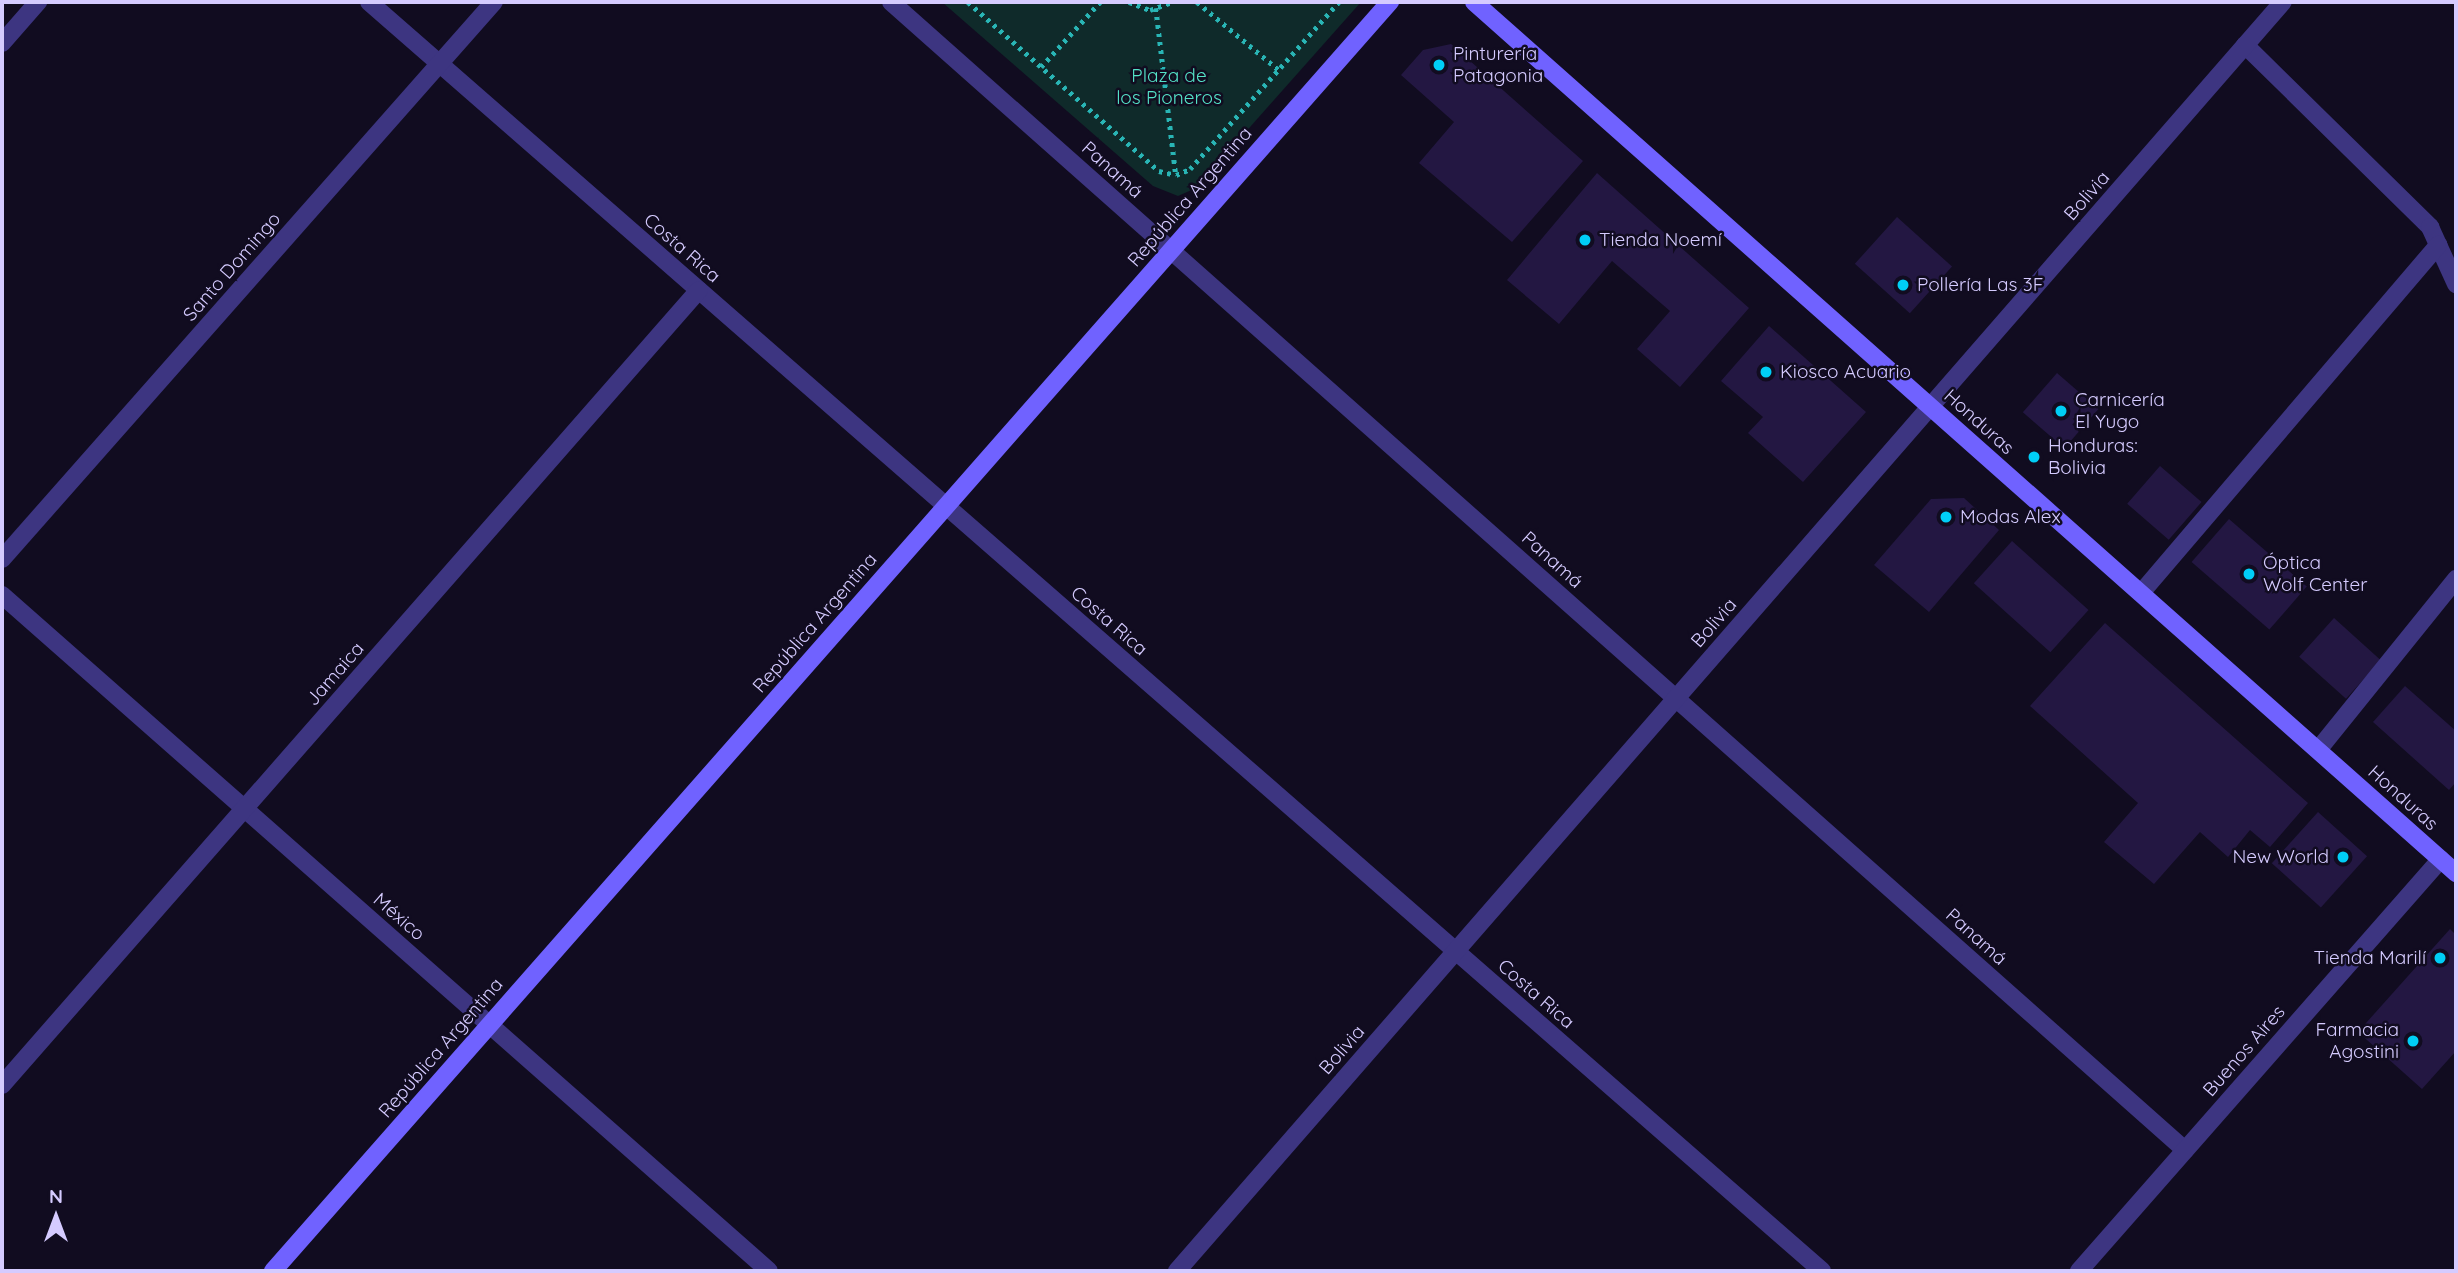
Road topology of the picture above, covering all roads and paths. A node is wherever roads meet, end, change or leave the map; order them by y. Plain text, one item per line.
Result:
1 (38, 2) edge
2 (369, 2) edge
3 (494, 2) edge
4 (891, 2) edge
5 (968, 2) edge
6 (1100, 2) edge
7 (1129, 2) edge
8 (1172, 2) edge
9 (1197, 2) edge
10 (1339, 2) edge
11 (1390, 2) edge
12 (1474, 2) edge
13 (2283, 2) edge
14 (1156, 8) junction
15 (2, 43) edge
16 (2245, 45) junction
17 (440, 64) junction
18 (1041, 67) junction
19 (1279, 70) junction
20 (1176, 175) junction
21 (2438, 245) junction
22 (1171, 250) junction
23 (2456, 284) edge
24 (699, 290) junction
25 (1931, 407) junction
26 (946, 506) junction
27 (2, 559) edge
28 (2456, 579) edge
29 (2141, 593) junction
30 (2, 595) edge
31 (1676, 699) junction
32 (2318, 750) junction
33 (244, 809) junction
34 (2441, 859) junction
35 (2456, 873) edge
36 (1455, 951) junction
37 (490, 1025) junction
38 (2, 1085) edge
39 (2185, 1150) junction
40 (273, 1271) edge
41 (769, 1271) edge
42 (1177, 1271) edge
43 (1822, 1271) edge
44 (2079, 1271) edge

1 - 15 street
2 - 17 street, Costa Rica
3 - 17 street, Santo Domingo
4 - 22 street, Panamá
5 - 18 path
6 - 18 path
7 - 14 path
8 - 14 path
9 - 19 path
10 - 19 path
11 - 22 street, República Argentina
12 - 25 street, Honduras
13 - 16 street, Bolivia
14 - 20 path
16 - 21 street
16 - 25 street, Bolivia
17 - 24 street, Costa Rica
17 - 27 street, Santo Domingo
18 - 20 path
19 - 20 path
21 - 23 street
21 - 29 street
22 - 26 street, República Argentina
22 - 31 street, Panamá
24 - 26 street, Costa Rica
24 - 33 street, Jamaica
25 - 29 street, Honduras
25 - 31 street, Bolivia
26 - 36 street, Costa Rica
26 - 37 street, República Argentina
28 - 32 street
29 - 32 street, Honduras
30 - 33 street, México
31 - 36 street, Bolivia
31 - 39 street, Panamá
32 - 34 street, Honduras
33 - 37 street, México
33 - 38 street, Jamaica
34 - 35 street, Honduras
34 - 39 street, Buenos Aires
36 - 42 street, Bolivia
36 - 43 street, Costa Rica
37 - 40 street, República Argentina
37 - 41 street, México
39 - 44 street, Buenos Aires

